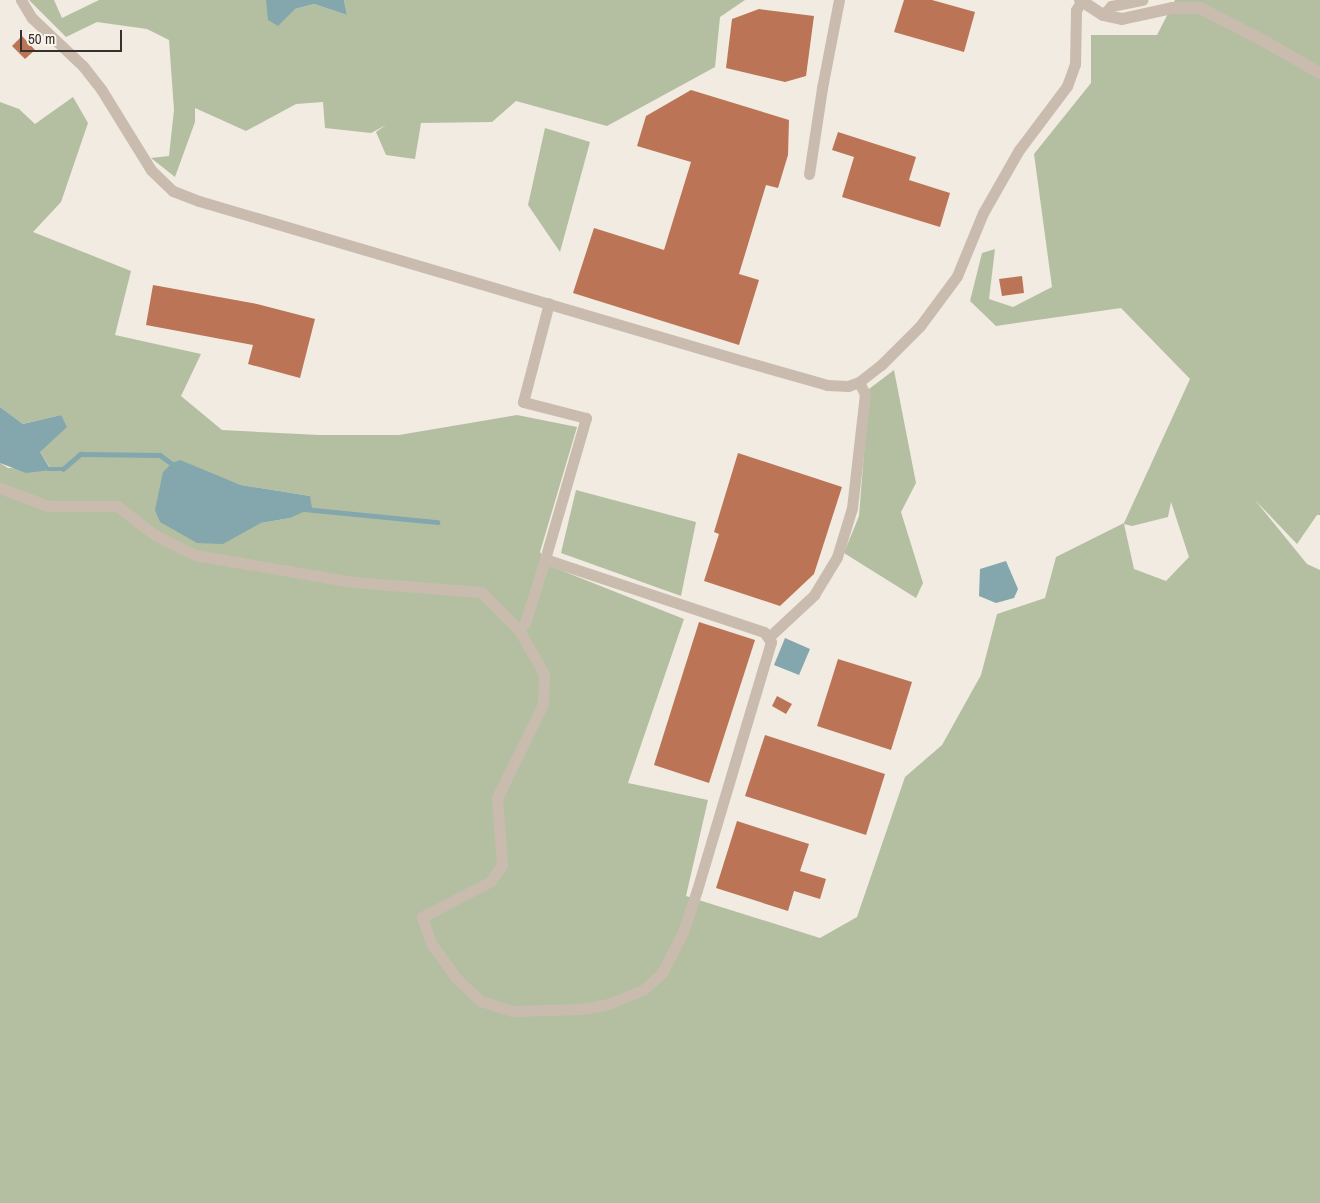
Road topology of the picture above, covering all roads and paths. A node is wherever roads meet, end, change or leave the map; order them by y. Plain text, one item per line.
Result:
1 (21, 0) edge
2 (839, 0) edge
3 (1142, 0) edge
4 (1081, 1) edge
5 (1103, 14) junction
6 (1320, 73) edge
7 (810, 174) dead end
8 (549, 303) junction
9 (859, 382) junction
10 (0, 488) edge
11 (545, 559) junction
12 (519, 630) junction
13 (769, 637) junction

1 - 8 street
2 - 7 street
3 - 5 street
4 - 5 street
4 - 9 street
5 - 6 street
8 - 9 street
8 - 11 street
9 - 13 street
10 - 12 street
11 - 12 street
11 - 13 street
12 - 13 street

